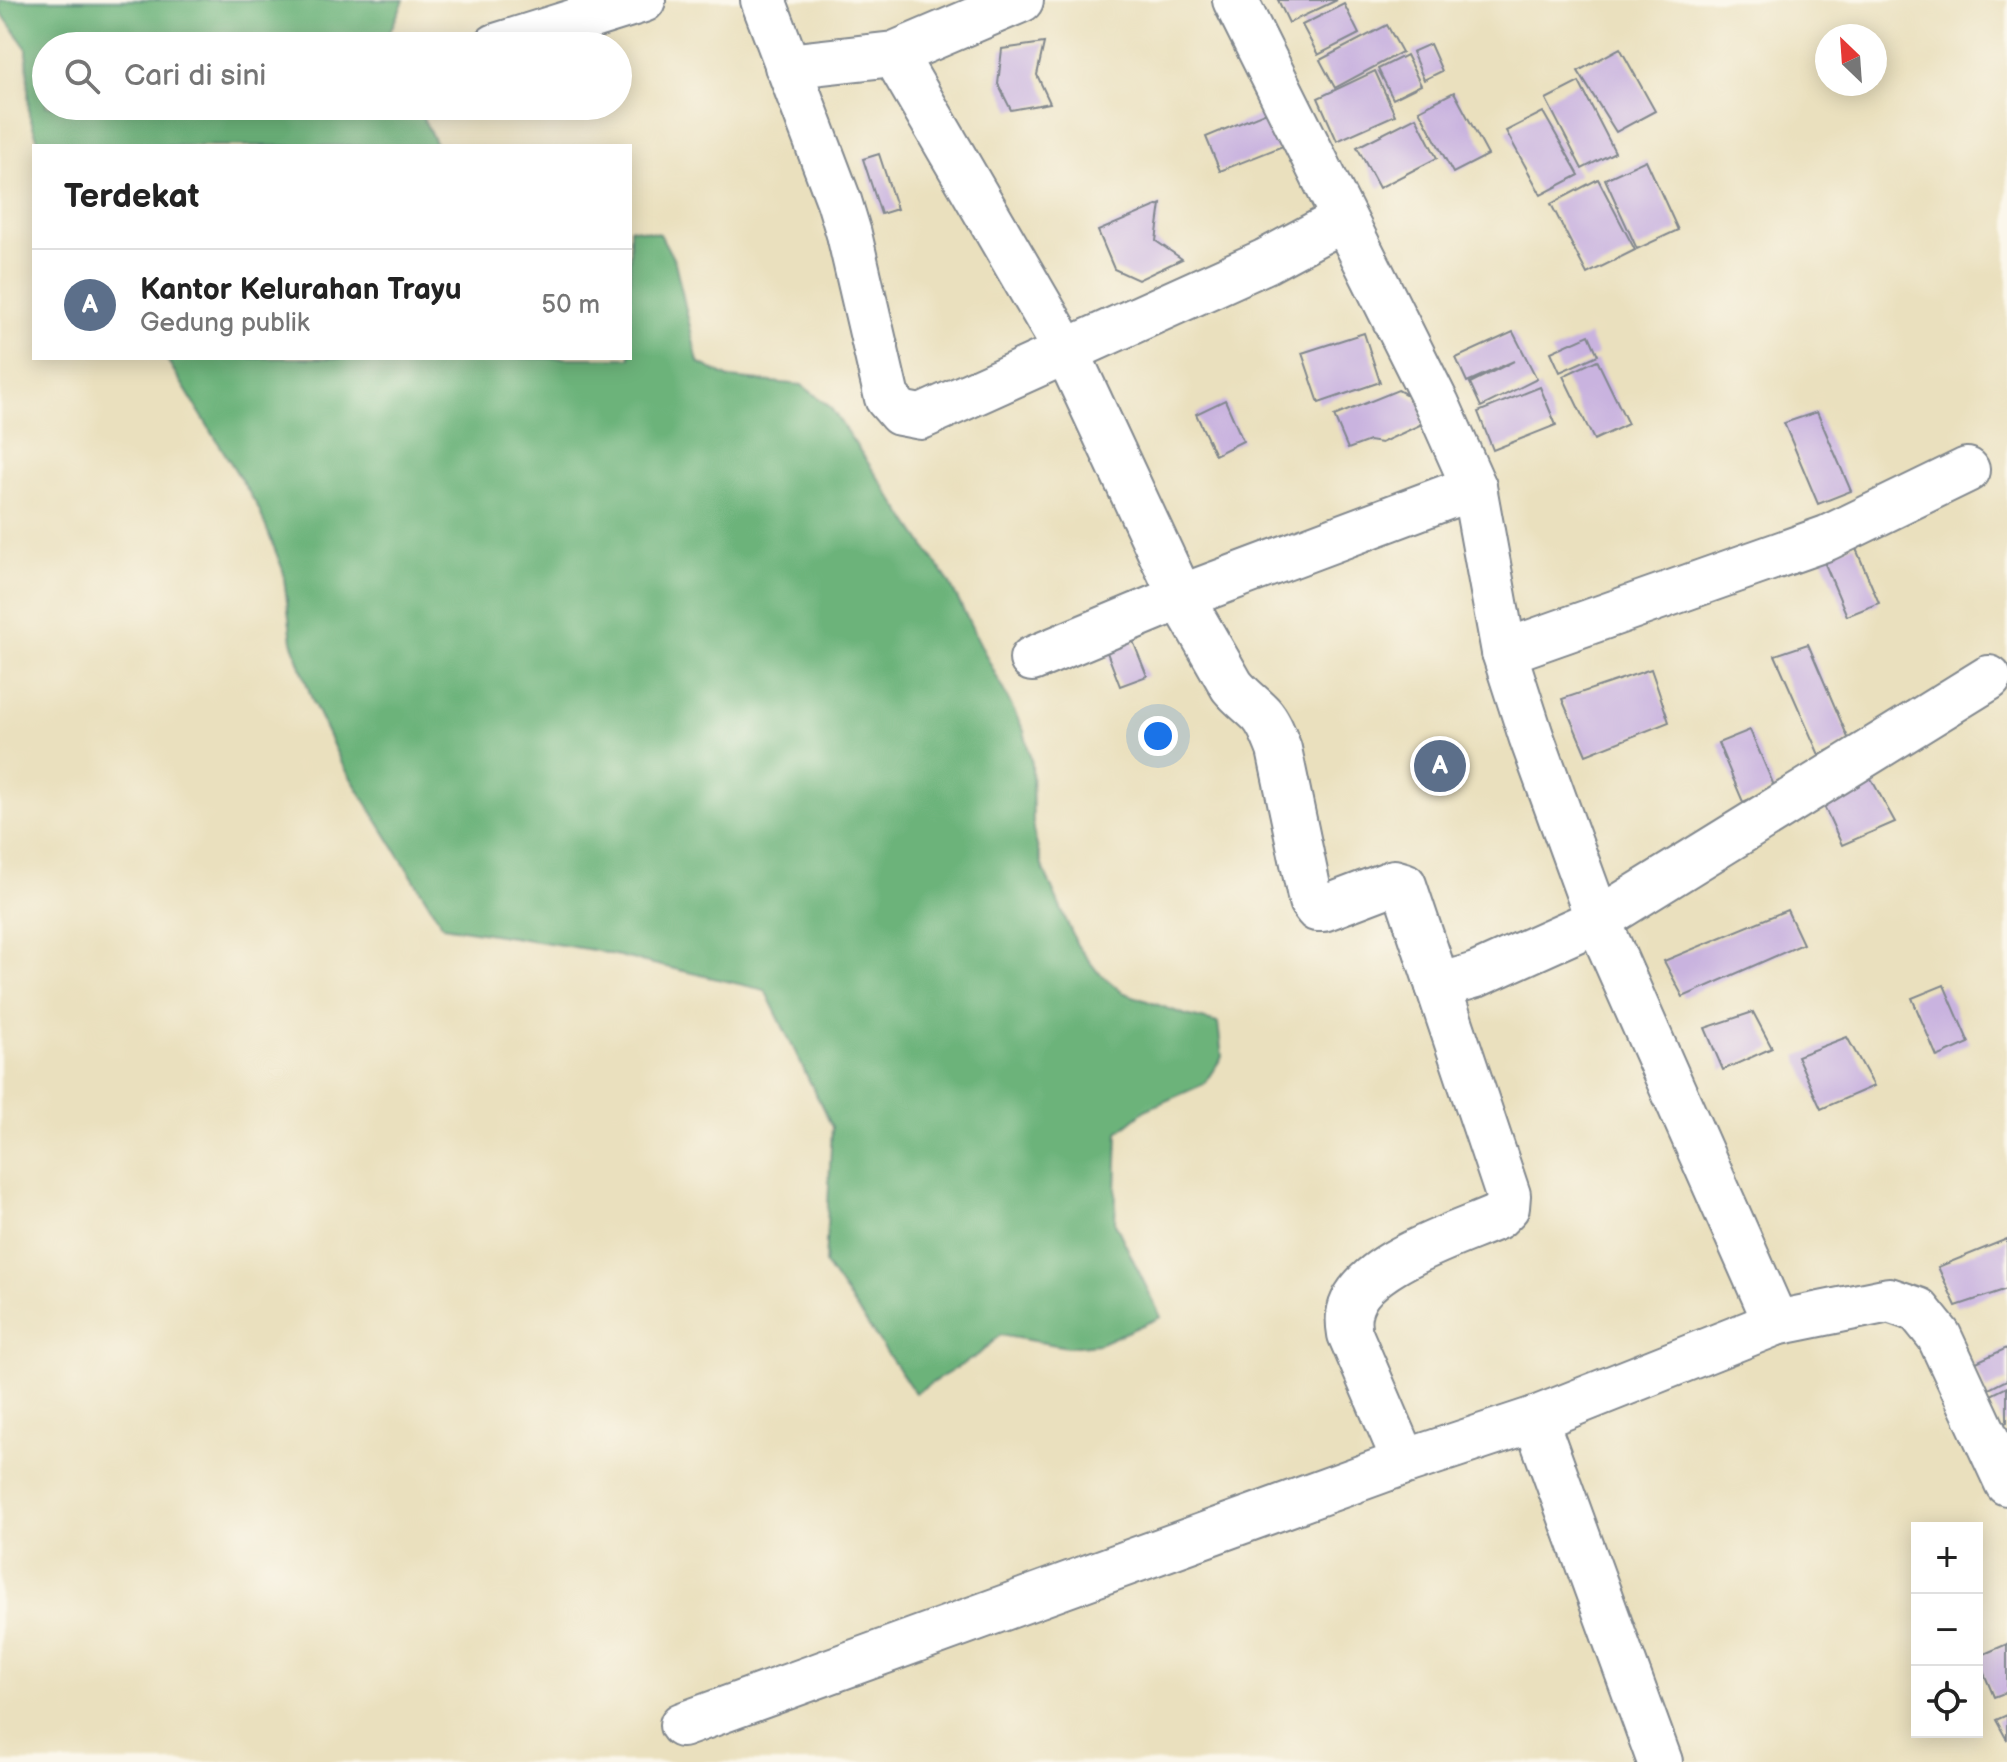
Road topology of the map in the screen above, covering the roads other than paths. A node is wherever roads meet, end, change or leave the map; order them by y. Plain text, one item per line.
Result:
1 (643, 0) edge
2 (763, 0) edge
3 (1021, 0) edge
4 (1235, 0) edge
5 (541, 32) edge
6 (894, 54) junction
7 (787, 66) junction
8 (1344, 219) junction
9 (1066, 350) junction
10 (1967, 470) dead end
11 (1474, 487) junction
12 (1181, 597) junction
13 (1504, 652) junction
14 (1032, 659) dead end
15 (1989, 678) dead end
16 (1598, 920) junction
17 (1438, 986) junction
18 (1776, 1323) junction
19 (1535, 1419) junction
20 (1405, 1462) junction
21 (2007, 1483) edge
22 (682, 1725) dead end
23 (1660, 1762) edge

1 - 5 street
2 - 7 street
3 - 6 street
4 - 8 street
6 - 7 street
6 - 9 street
7 - 9 street
8 - 9 street
8 - 11 street
9 - 12 street
10 - 13 street
11 - 12 street
11 - 13 street
12 - 14 street
12 - 17 street
13 - 16 street
15 - 16 street
16 - 17 street
16 - 18 street
17 - 20 street
18 - 19 street
18 - 21 street
19 - 20 street
19 - 23 street
20 - 22 street

